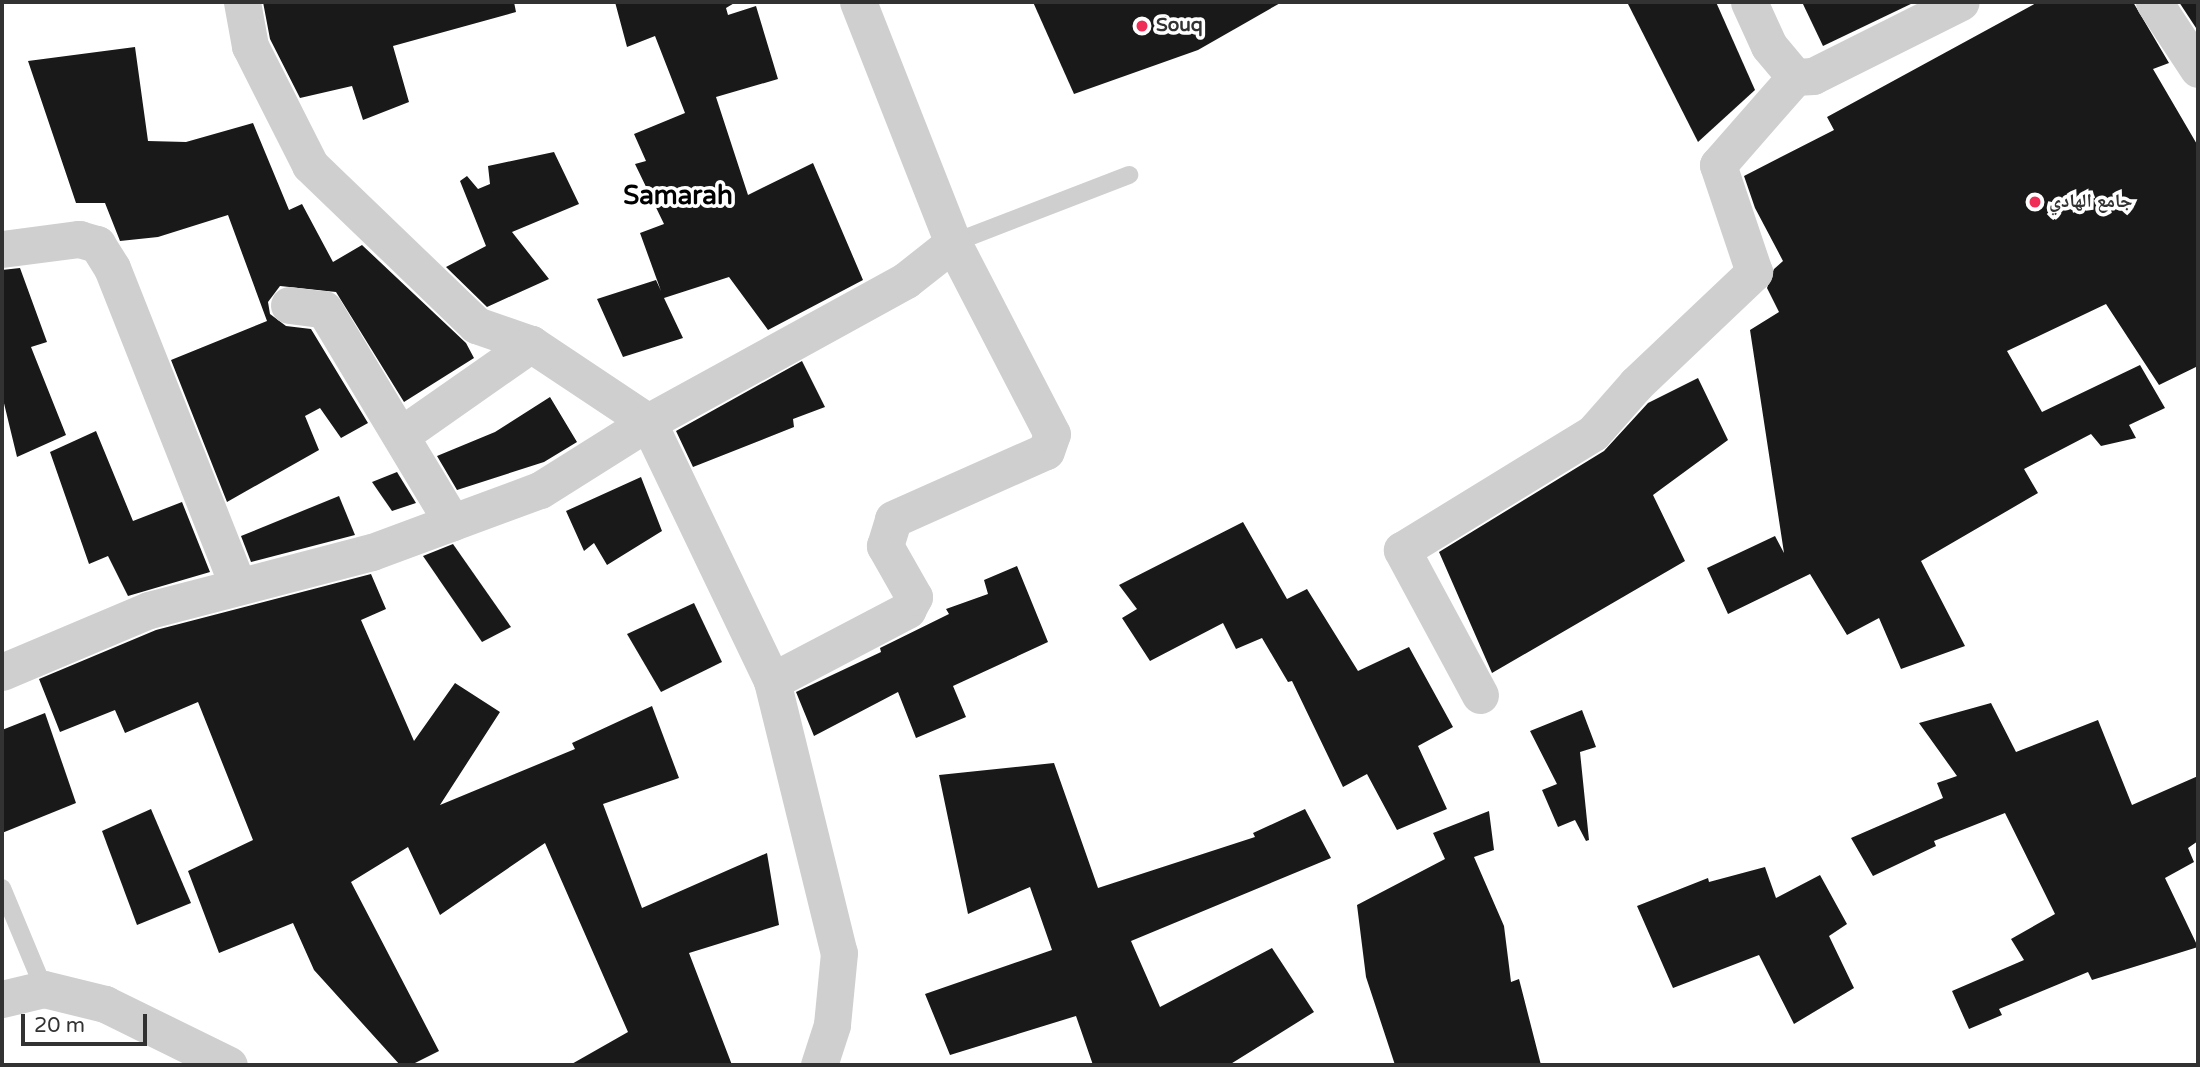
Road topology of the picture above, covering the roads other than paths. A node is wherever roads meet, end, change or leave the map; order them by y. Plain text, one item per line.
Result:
1 (242, 2) edge
2 (858, 2) edge
3 (1749, 2) edge
4 (1961, 2) edge
5 (2154, 2) edge
6 (2198, 69) edge
7 (1795, 77) junction
8 (1129, 175) dead end
9 (953, 243) junction
10 (2, 249) edge
11 (289, 305) dead end
12 (531, 344) junction
13 (648, 422) junction
14 (401, 435) junction
15 (452, 522) junction
16 (238, 586) junction
17 (2, 672) edge
18 (772, 681) junction
19 (1480, 695) dead end
20 (2, 888) edge
21 (44, 989) junction
22 (2, 999) edge
23 (229, 1065) edge
24 (819, 1065) edge

1 - 12 street
2 - 9 street
3 - 7 street
4 - 7 street
5 - 6 street
7 - 19 street
8 - 9 lane
9 - 13 street
9 - 18 street
10 - 16 street
11 - 14 street
12 - 13 street
12 - 14 street
13 - 15 street
13 - 18 street
14 - 15 street
15 - 16 street
16 - 17 street
18 - 24 street
20 - 21 lane
21 - 22 street
21 - 23 street

